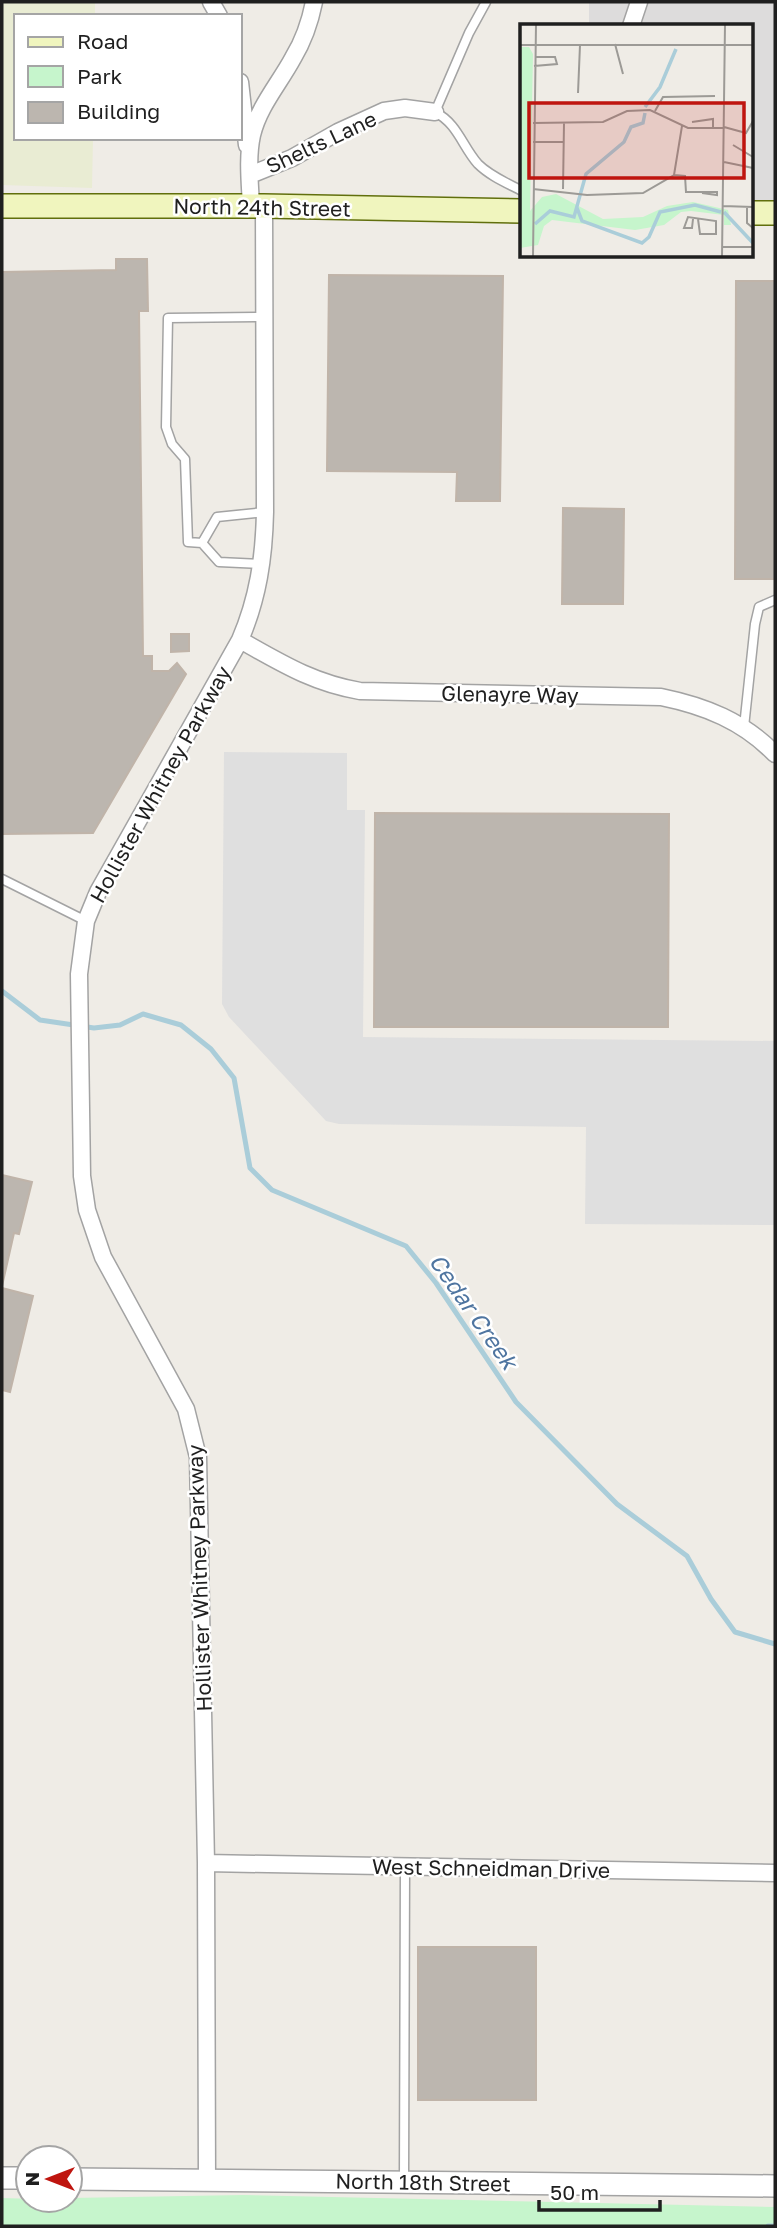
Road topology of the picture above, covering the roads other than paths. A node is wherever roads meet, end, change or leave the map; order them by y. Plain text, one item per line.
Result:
1 (314, 2) edge
2 (486, 2) edge
3 (639, 2) edge
4 (632, 24) edge
5 (242, 101) edge
6 (435, 112) junction
7 (250, 175) junction
8 (520, 190) edge
9 (2, 206) edge
10 (257, 206) junction
11 (520, 211) edge
12 (752, 213) edge
13 (775, 213) edge
14 (264, 317) junction
15 (265, 512) junction
16 (202, 543) junction
17 (262, 564) junction
18 (775, 600) edge
19 (240, 640) junction
20 (744, 727) junction
21 (775, 754) edge
22 (2, 879) edge
23 (86, 921) junction
24 (206, 1863) junction
25 (405, 1866) junction
26 (775, 1873) edge
27 (84, 2179) edge
28 (207, 2180) junction
29 (404, 2182) junction
30 (775, 2186) edge

1 - 7 street
2 - 6 lane
3 - 4 street
5 - 7 street
6 - 7 street, Shelts Lane
6 - 8 lane
7 - 10 street, Hollister Whitney Parkway
9 - 10 main road, North 24th Street
10 - 11 main road, North 24th Street
10 - 14 street, Hollister Whitney Parkway
12 - 13 main road
14 - 15 street, Hollister Whitney Parkway
14 - 16 lane
15 - 16 lane
15 - 17 street, Hollister Whitney Parkway
16 - 17 lane
17 - 19 street, Hollister Whitney Parkway
18 - 20 lane
19 - 20 street, Glenayre Way
19 - 23 street, Hollister Whitney Parkway
20 - 21 street, Glenayre Way
22 - 23 lane
23 - 24 street, Hollister Whitney Parkway
24 - 25 street, West Schneidman Drive
24 - 28 street, Hollister Whitney Parkway
25 - 26 street, West Schneidman Drive
25 - 29 lane
27 - 28 street, North 18th Street
28 - 29 street, North 18th Street
29 - 30 street, North 18th Street

